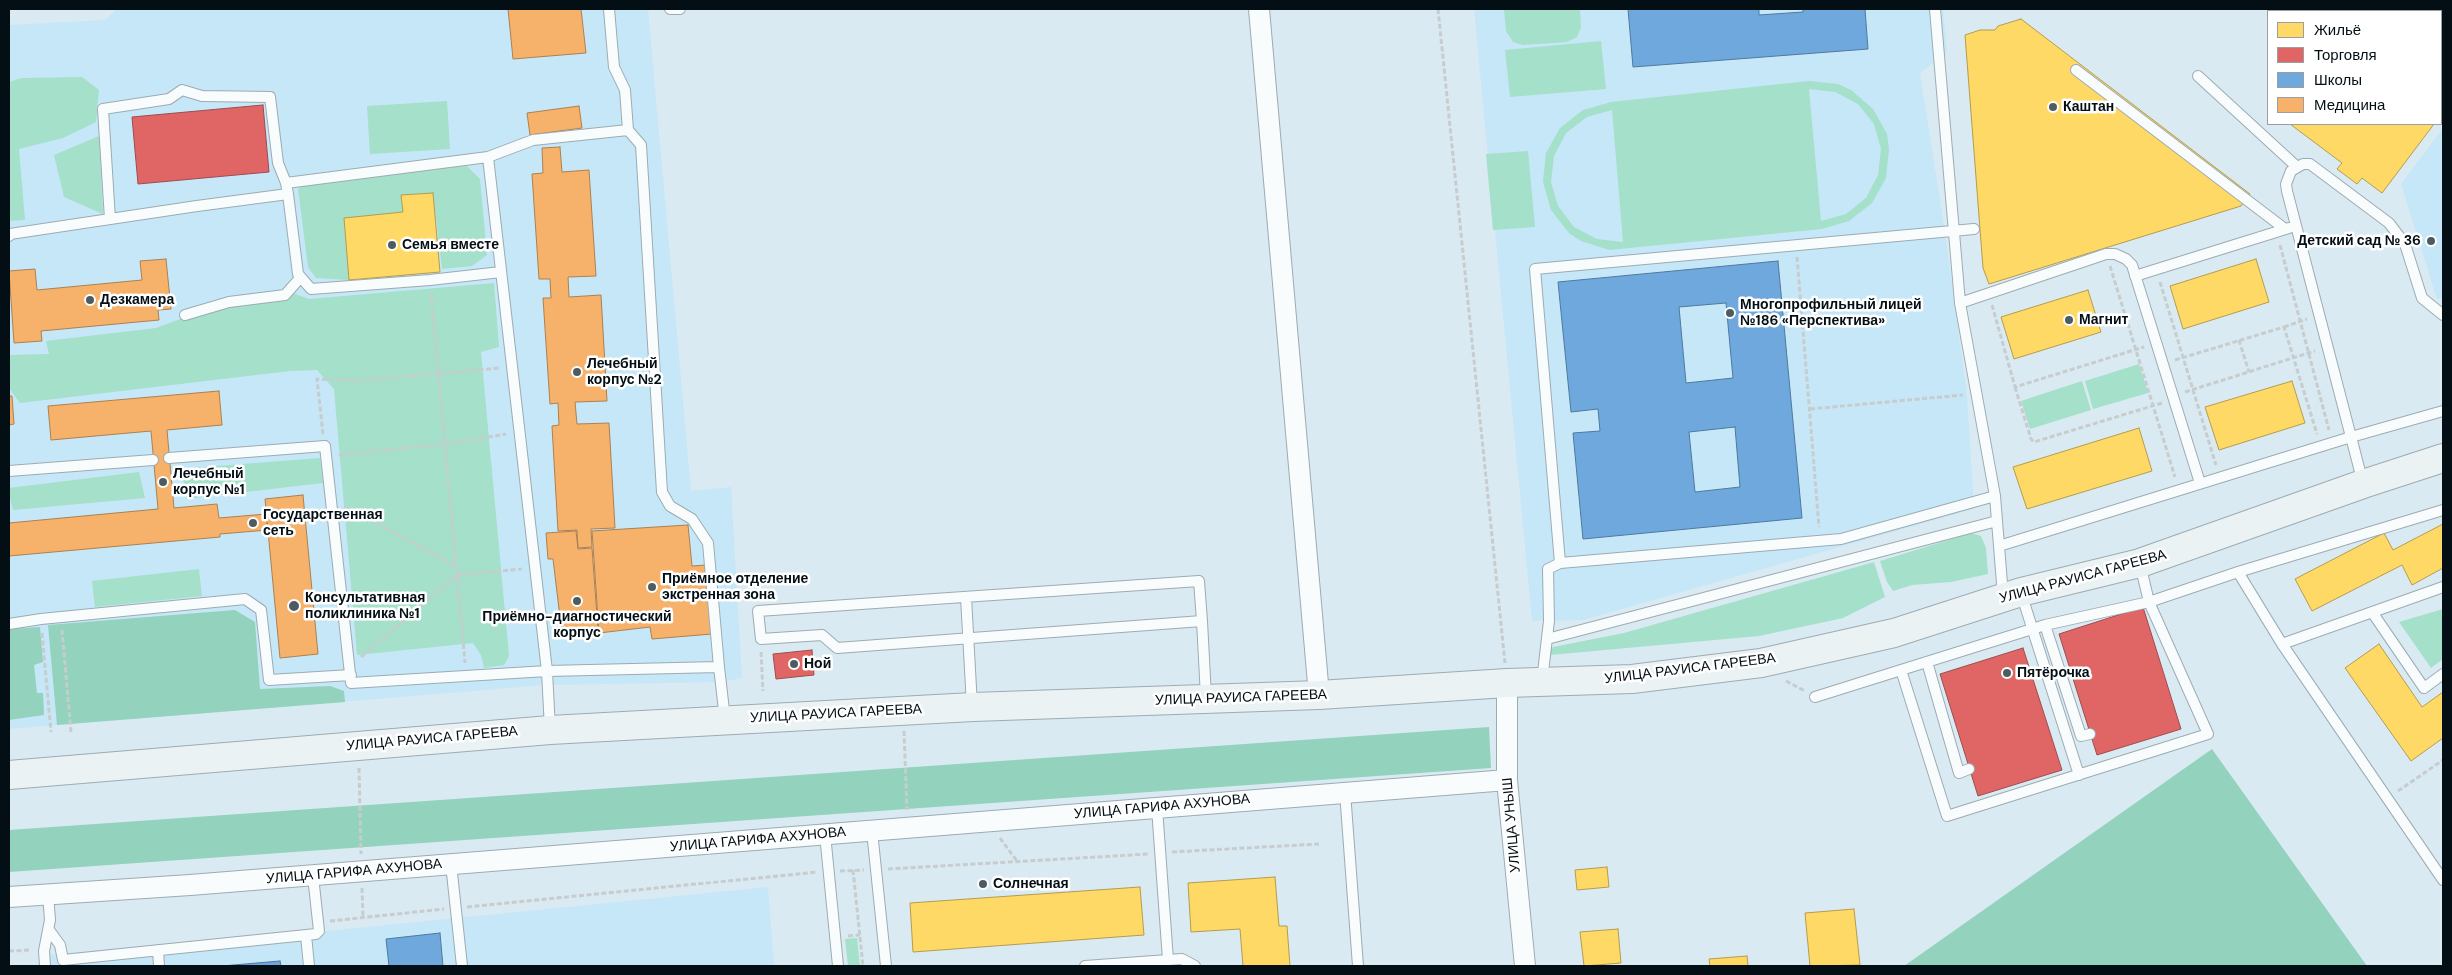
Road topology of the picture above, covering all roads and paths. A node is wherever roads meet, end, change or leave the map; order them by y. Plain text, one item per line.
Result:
1 (609, 9) edge
2 (670, 9) edge
3 (680, 9) edge
4 (1259, 9) edge
5 (1438, 9) edge
6 (1935, 9) edge
7 (2076, 70) dead end
8 (2198, 76) dead end
9 (628, 130) junction
10 (488, 157) junction
11 (2296, 166) junction
12 (286, 183) junction
13 (288, 194) junction
14 (110, 219) junction
15 (2296, 226) junction
16 (1974, 229) dead end
17 (1954, 231) junction
18 (2281, 231) junction
19 (9, 236) edge
20 (1796, 244) junction
21 (2106, 254) junction
22 (2156, 269) junction
23 (501, 272) junction
24 (2135, 276) junction
25 (300, 278) junction
26 (430, 280) junction
27 (1989, 294) junction
28 (1960, 303) junction
29 (2443, 313) edge
30 (185, 315) dead end
31 (2320, 315) junction
32 (2300, 321) junction
33 (2284, 327) junction
34 (2239, 340) junction
35 (2156, 344) junction
36 (2328, 347) junction
37 (2136, 350) junction
38 (2309, 353) junction
39 (2183, 358) junction
40 (2294, 358) junction
41 (2162, 364) junction
42 (512, 367) junction
43 (2249, 372) junction
44 (438, 375) junction
45 (2015, 387) junction
46 (2193, 389) junction
47 (1967, 395) dead end
48 (2173, 397) junction
49 (2153, 405) junction
50 (1810, 409) junction
51 (2443, 411) edge
52 (519, 431) junction
53 (2351, 437) junction
54 (2332, 443) junction
55 (445, 444) junction
56 (2321, 446) junction
57 (325, 451) junction
58 (169, 458) dead end
59 (2443, 458) edge
60 (153, 460) dead end
61 (9, 471) edge
62 (2220, 477) junction
63 (2200, 484) junction
64 (2363, 484) junction
65 (2179, 490) junction
66 (1995, 496) junction
67 (331, 499) junction
68 (2443, 510) edge
69 (1997, 521) junction
70 (1820, 540) junction
71 (1999, 546) junction
72 (1560, 563) junction
73 (2140, 563) junction
74 (456, 567) junction
75 (535, 567) junction
76 (2238, 572) junction
77 (456, 575) junction
78 (2443, 587) edge
79 (2012, 595) junction
80 (966, 597) junction
81 (2148, 602) junction
82 (2372, 612) junction
83 (60, 617) junction
84 (41, 619) junction
85 (1202, 621) junction
86 (9, 624) edge
87 (2045, 625) junction
88 (2032, 629) junction
89 (969, 637) junction
90 (761, 639) junction
91 (1547, 639) junction
92 (2282, 644) junction
93 (1927, 662) junction
94 (719, 668) junction
95 (1901, 670) junction
96 (350, 671) junction
97 (547, 671) junction
98 (2443, 674) edge
99 (466, 676) junction
100 (1542, 682) junction
101 (1508, 683) junction
102 (763, 691) dead end
103 (1319, 696) junction
104 (1815, 697) dead end
105 (1206, 699) junction
106 (972, 707) junction
107 (903, 711) junction
108 (725, 720) junction
109 (550, 730) junction
110 (51, 732) dead end
111 (71, 732) dead end
112 (2090, 734) dead end
113 (358, 746) junction
114 (2443, 760) edge
115 (1969, 769) dead end
116 (9, 775) edge
117 (2079, 775) junction
118 (1507, 780) junction
119 (1346, 792) junction
120 (2388, 798) junction
121 (1157, 808) junction
122 (988, 821) junction
123 (880, 830) junction
124 (825, 834) junction
125 (1319, 844) dead end
126 (1160, 853) junction
127 (1018, 862) junction
128 (451, 864) junction
129 (853, 870) junction
130 (876, 870) junction
131 (829, 871) junction
132 (361, 872) junction
133 (313, 876) junction
134 (2443, 880) edge
135 (48, 894) junction
136 (9, 897) edge
137 (455, 908) junction
138 (363, 917) junction
139 (318, 922) junction
140 (49, 930) junction
141 (306, 935) junction
142 (45, 949) junction
143 (158, 950) junction
144 (9, 951) edge
145 (1168, 960) junction
146 (100, 961) edge
147 (63, 963) edge
148 (45, 966) edge
149 (159, 966) edge
150 (309, 966) edge
151 (462, 966) edge
152 (838, 966) edge
153 (863, 966) edge
154 (886, 966) edge
155 (1085, 966) edge
156 (1195, 966) edge
157 (1358, 966) edge
158 (1525, 966) edge

1 - 9 lane
2 - 3 lane
4 - 103 street
5 - 101 path
6 - 17 lane
7 - 18 lane
8 - 11 lane
9 - 10 lane
9 - 94 lane
10 - 12 lane
10 - 23 lane
11 - 15 lane
11 - 29 lane
12 - 13 lane
12 - 14 lane
13 - 14 lane
13 - 25 lane
14 - 19 lane
15 - 18 lane
15 - 31 lane
16 - 17 lane
17 - 20 lane
17 - 28 lane
18 - 22 lane
18 - 32 path
20 - 50 path
20 - 72 lane
21 - 24 lane
21 - 27 lane
21 - 37 path
22 - 24 lane
22 - 39 path
23 - 26 lane
23 - 42 lane
24 - 35 lane
25 - 26 lane
25 - 30 lane
26 - 44 path
27 - 28 lane
27 - 45 path
28 - 66 lane
31 - 32 path
31 - 36 lane
32 - 33 path
32 - 38 path
33 - 34 path
33 - 40 path
34 - 39 path
34 - 43 path
35 - 37 path
35 - 41 lane
36 - 38 path
36 - 53 lane
37 - 45 path
37 - 49 path
38 - 40 path
38 - 54 path
39 - 41 path
39 - 46 path
40 - 43 path
40 - 56 path
41 - 48 lane
42 - 44 path
42 - 52 lane
43 - 46 path
44 - 55 path
44 - 57 path
45 - 49 path
46 - 48 path
46 - 62 path
47 - 50 path
48 - 49 path
48 - 63 lane
49 - 65 path
50 - 70 path
51 - 53 lane
52 - 55 path
52 - 75 lane
53 - 54 lane
53 - 64 lane
54 - 56 lane
55 - 57 path
55 - 74 path
56 - 62 lane
57 - 58 lane
57 - 67 lane
59 - 64 street, УЛИЦА РАУИСА ГАРЕЕВА
60 - 61 lane
62 - 63 lane
63 - 65 lane
64 - 73 street, УЛИЦА РАУИСА ГАРЕЕВА
65 - 71 lane
66 - 69 lane
66 - 70 lane
67 - 74 path
67 - 96 lane
68 - 76 lane
69 - 71 lane
69 - 91 lane
70 - 72 lane
71 - 79 lane
72 - 91 lane
73 - 79 street, УЛИЦА РАУИСА ГАРЕЕВА
73 - 81 lane
74 - 77 path
75 - 77 path
75 - 97 lane
76 - 81 lane
76 - 92 lane
77 - 96 path
77 - 99 path
78 - 82 lane
79 - 88 lane
79 - 100 street, УЛИЦА РАУИСА ГАРЕЕВА
80 - 85 lane
80 - 89 lane
80 - 90 lane
81 - 87 lane
81 - 117 lane
82 - 92 lane
82 - 98 lane
83 - 84 lane
83 - 96 lane
83 - 111 path
84 - 86 lane
84 - 110 path
85 - 89 lane
85 - 105 lane
87 - 88 lane
87 - 112 lane
88 - 93 lane
88 - 117 lane
89 - 90 lane
89 - 106 lane
90 - 102 path
91 - 100 lane
92 - 120 lane
93 - 95 lane
93 - 115 lane
94 - 97 lane
94 - 108 lane
95 - 104 lane
95 - 117 lane
96 - 99 lane
97 - 99 lane
97 - 109 lane
100 - 101 street, УЛИЦА РАУИСА ГАРЕЕВА
101 - 103 street, УЛИЦА РАУИСА ГАРЕЕВА
101 - 118 street, УЛИЦА УНЫШ
103 - 105 street, УЛИЦА РАУИСА ГАРЕЕВА
105 - 106 street, УЛИЦА РАУИСА ГАРЕЕВА
106 - 107 street, УЛИЦА РАУИСА ГАРЕЕВА
107 - 108 street, УЛИЦА РАУИСА ГАРЕЕВА
107 - 123 path
108 - 109 street, УЛИЦА РАУИСА ГАРЕЕВА
109 - 113 street, УЛИЦА РАУИСА ГАРЕЕВА
113 - 116 street, УЛИЦА РАУИСА ГАРЕЕВА
113 - 132 path
114 - 120 path
118 - 119 street, УЛИЦА ГАРИФА АХУНОВА
118 - 158 street, УЛИЦА УНЫШ
119 - 121 street, УЛИЦА ГАРИФА АХУНОВА
119 - 157 lane
120 - 134 lane
121 - 122 street, УЛИЦА ГАРИФА АХУНОВА
121 - 126 lane
122 - 123 street, УЛИЦА ГАРИФА АХУНОВА
122 - 127 path
123 - 124 street, УЛИЦА ГАРИФА АХУНОВА
123 - 130 lane
124 - 128 street, УЛИЦА ГАРИФА АХУНОВА
124 - 131 lane
125 - 126 path
126 - 127 path
126 - 145 lane
127 - 130 path
128 - 132 street, УЛИЦА ГАРИФА АХУНОВА
128 - 137 lane
129 - 130 path
129 - 131 path
129 - 153 path
130 - 154 lane
131 - 137 path
131 - 152 lane
132 - 133 street, УЛИЦА ГАРИФА АХУНОВА
132 - 138 path
133 - 135 street, УЛИЦА ГАРИФА АХУНОВА
133 - 139 lane
135 - 136 street, УЛИЦА ГАРИФА АХУНОВА
135 - 140 lane
137 - 138 path
137 - 151 lane
138 - 139 path
139 - 141 lane
140 - 142 lane
140 - 147 lane
141 - 143 lane
141 - 150 lane
142 - 144 path
142 - 148 lane
143 - 146 lane
143 - 149 lane
145 - 155 lane
145 - 156 lane
146 - 147 lane

